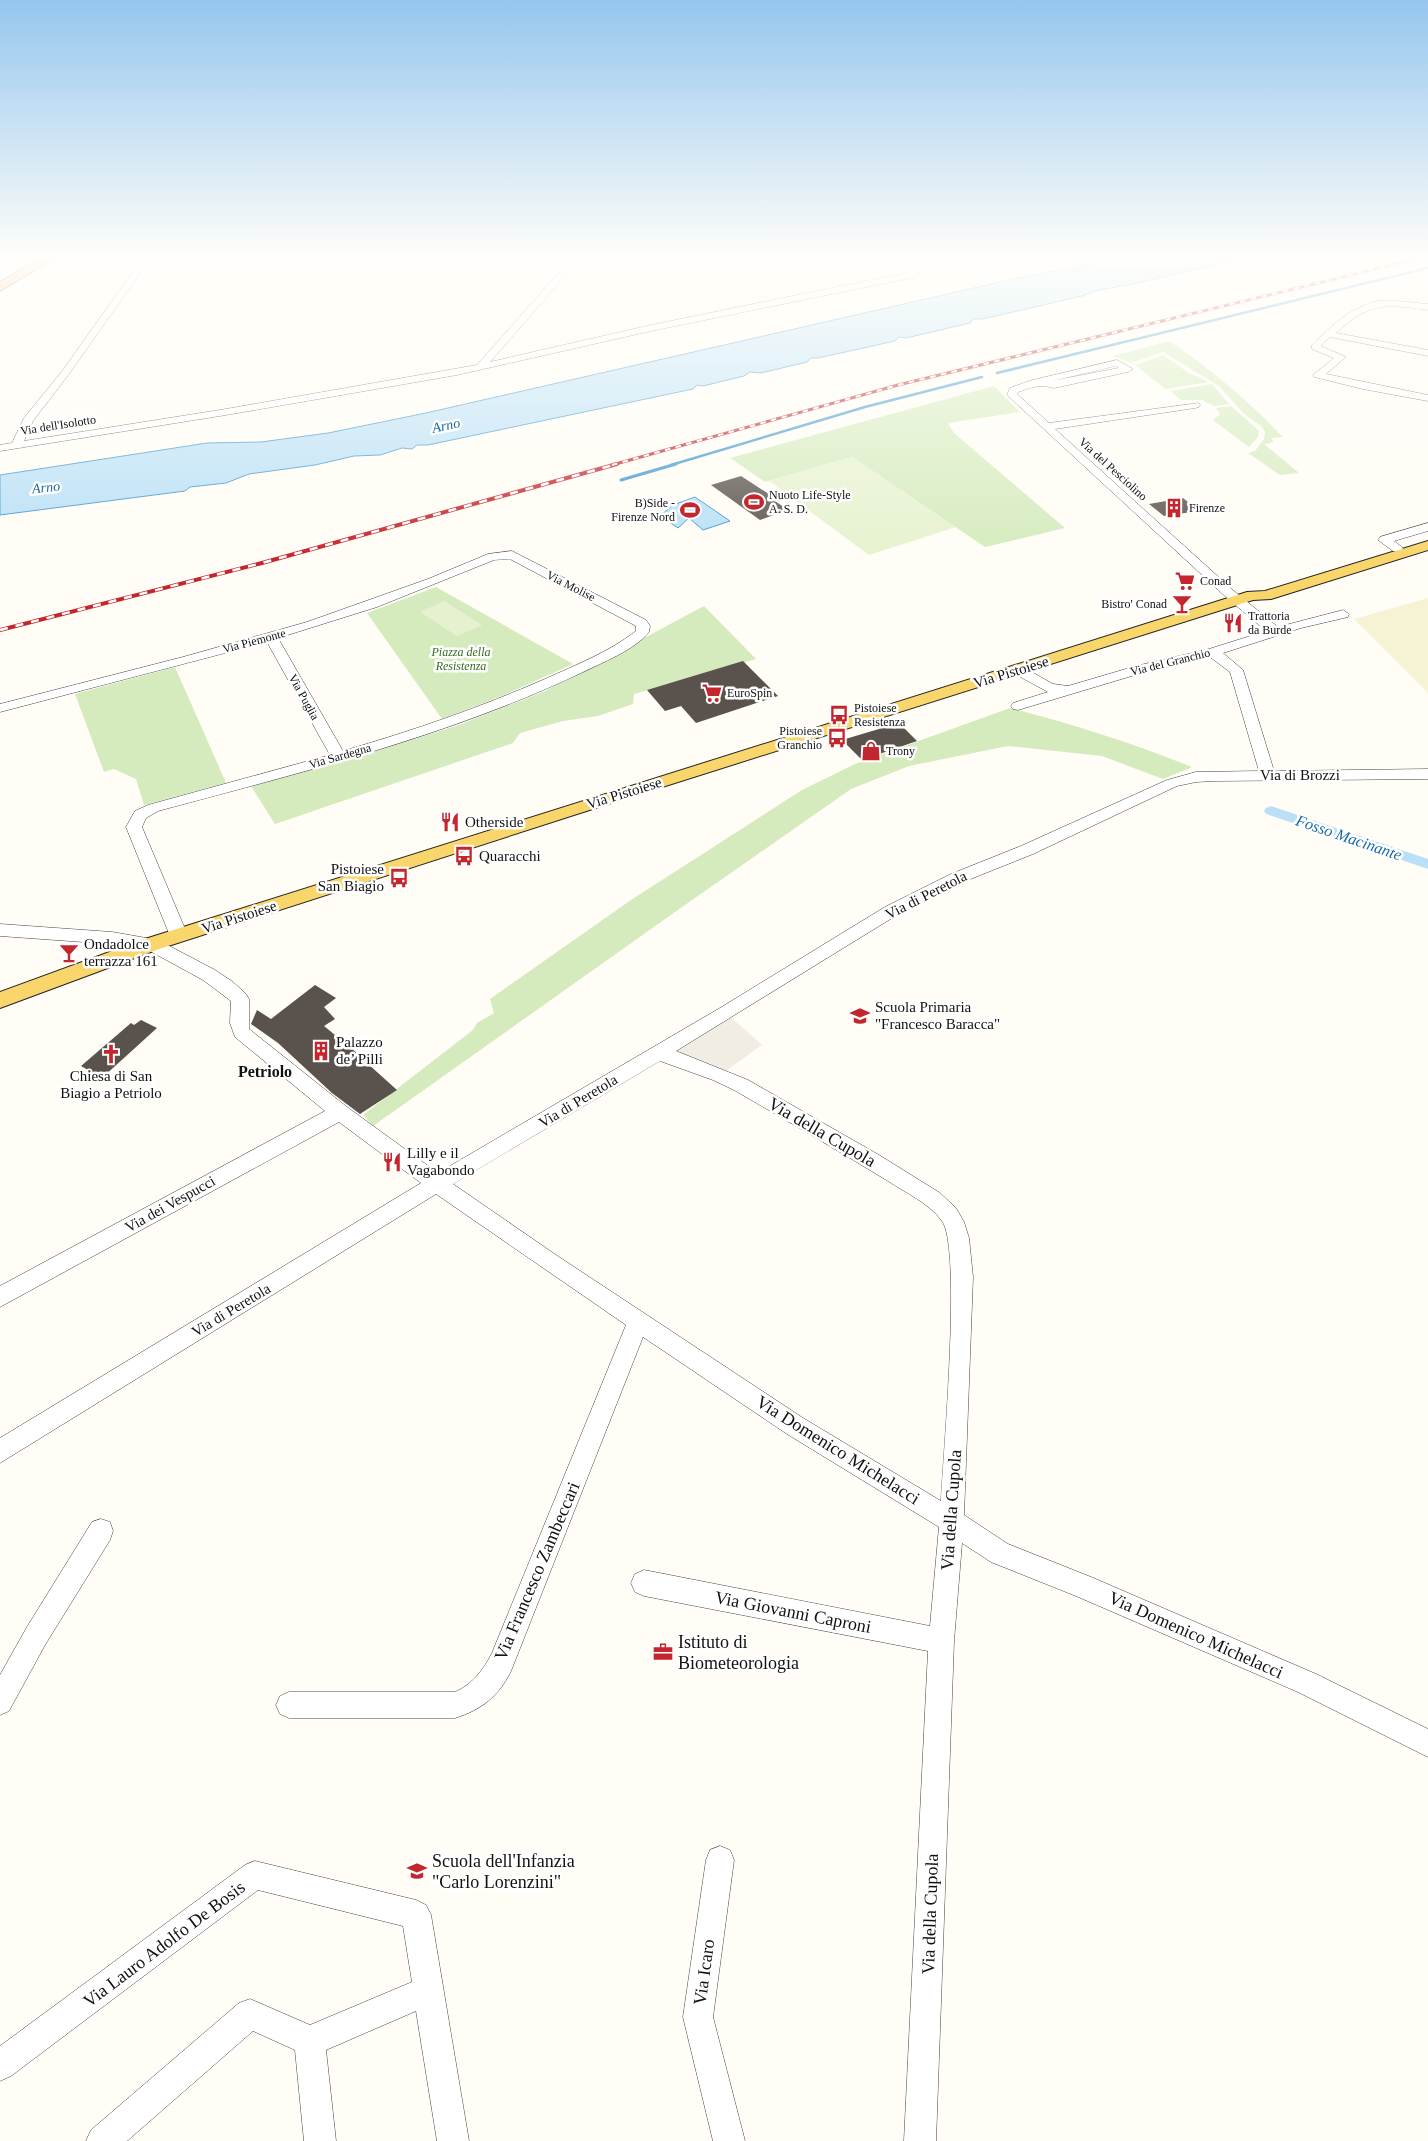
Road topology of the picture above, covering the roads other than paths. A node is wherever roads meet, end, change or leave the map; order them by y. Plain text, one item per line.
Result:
1 (75, 359) edge
2 (485, 359) edge
3 (514, 359) edge
4 (1339, 359) edge
5 (478, 367) junction
6 (1033, 382) junction
7 (1402, 394) junction
8 (1428, 398) edge
9 (1195, 405) dead end
10 (1422, 408) dead end
11 (1046, 427) junction
12 (16, 446) junction
13 (0, 448) edge
14 (1428, 527) edge
15 (1428, 538) edge
16 (1428, 545) edge
17 (1397, 548) junction
18 (502, 554) joint
19 (1246, 598) junction
20 (1342, 614) dead end
21 (639, 620) joint
22 (1276, 632) junction
23 (271, 637) junction
24 (1213, 652) junction
25 (1018, 670) junction
26 (1064, 691) junction
27 (1018, 706) dead end
28 (0, 708) edge
29 (338, 756) junction
30 (1428, 774) edge
31 (1268, 775) junction
32 (1172, 783) joint
33 (0, 930) edge
34 (179, 936) junction
35 (152, 944) junction
36 (0, 1000) edge
37 (660, 1053) junction
38 (340, 1112) junction
39 (437, 1184) junction
40 (0, 1297) edge
41 (638, 1322) junction
42 (0, 1451) edge
43 (952, 1521) junction
44 (100, 1531) dead end
45 (644, 1583) dead end
46 (941, 1641) junction
47 (0, 1702) edge
48 (289, 1705) dead end
49 (1428, 1743) edge
50 (720, 1860) dead end
51 (428, 1990) junction
52 (310, 2041) junction
53 (0, 2065) edge
54 (102, 2141) edge
55 (320, 2141) edge
56 (453, 2141) edge
57 (729, 2141) edge
58 (920, 2141) edge

1 - 12 street
2 - 5 street
3 - 5 street, Via dell'Isolotto
4 - 7 street
5 - 12 street, Via dell'Isolotto
6 - 6 street, Via del Pesciolino
6 - 11 street, Via del Pesciolino
7 - 8 street
7 - 10 street
9 - 11 street
11 - 19 street, Via del Pesciolino
12 - 13 street, Via dell'Isolotto
14 - 17 street
15 - 17 main road, Via Pistoiese
16 - 19 main road, Via Pistoiese
17 - 19 main road, Via Pistoiese
18 - 21 street, Via Molise
18 - 23 street, Via Piemonte
19 - 22 street
19 - 25 main road, Via Pistoiese
20 - 22 street, Via del Granchio
21 - 29 street, Via Sardegna
22 - 24 street, Via del Granchio
23 - 28 street, Via Piemonte
23 - 29 street, Via Puglia
24 - 26 street, Via del Granchio
24 - 31 street
25 - 26 street
25 - 34 main road, Via Pistoiese
26 - 27 street, Via del Granchio
29 - 34 street, Via Sardegna
30 - 31 street, Via di Brozzi
31 - 32 street, Via di Brozzi
32 - 37 street, Via di Peretola
33 - 35 street
34 - 35 main road, Via Pistoiese
35 - 36 main road, Via Pistoiese
35 - 38 street, Via Domenico Michelacci
37 - 39 street, Via di Peretola
37 - 43 street, Via della Cupola
38 - 39 street, Via Domenico Michelacci
38 - 40 street, Via dei Vespucci
39 - 41 street, Via Domenico Michelacci
39 - 42 street, Via di Peretola
41 - 43 street, Via Domenico Michelacci
41 - 48 street, Via Francesco Zambeccari
43 - 46 street, Via della Cupola
43 - 49 street, Via Domenico Michelacci
44 - 47 street
45 - 46 street, Via Giovanni Caproni
46 - 58 street, Via della Cupola
50 - 57 street, Via Icaro
51 - 52 street
51 - 53 street, Via Lauro Adolfo De Bosis
51 - 56 street, Via Lauro Adolfo De Bosis
52 - 54 street
52 - 55 street

